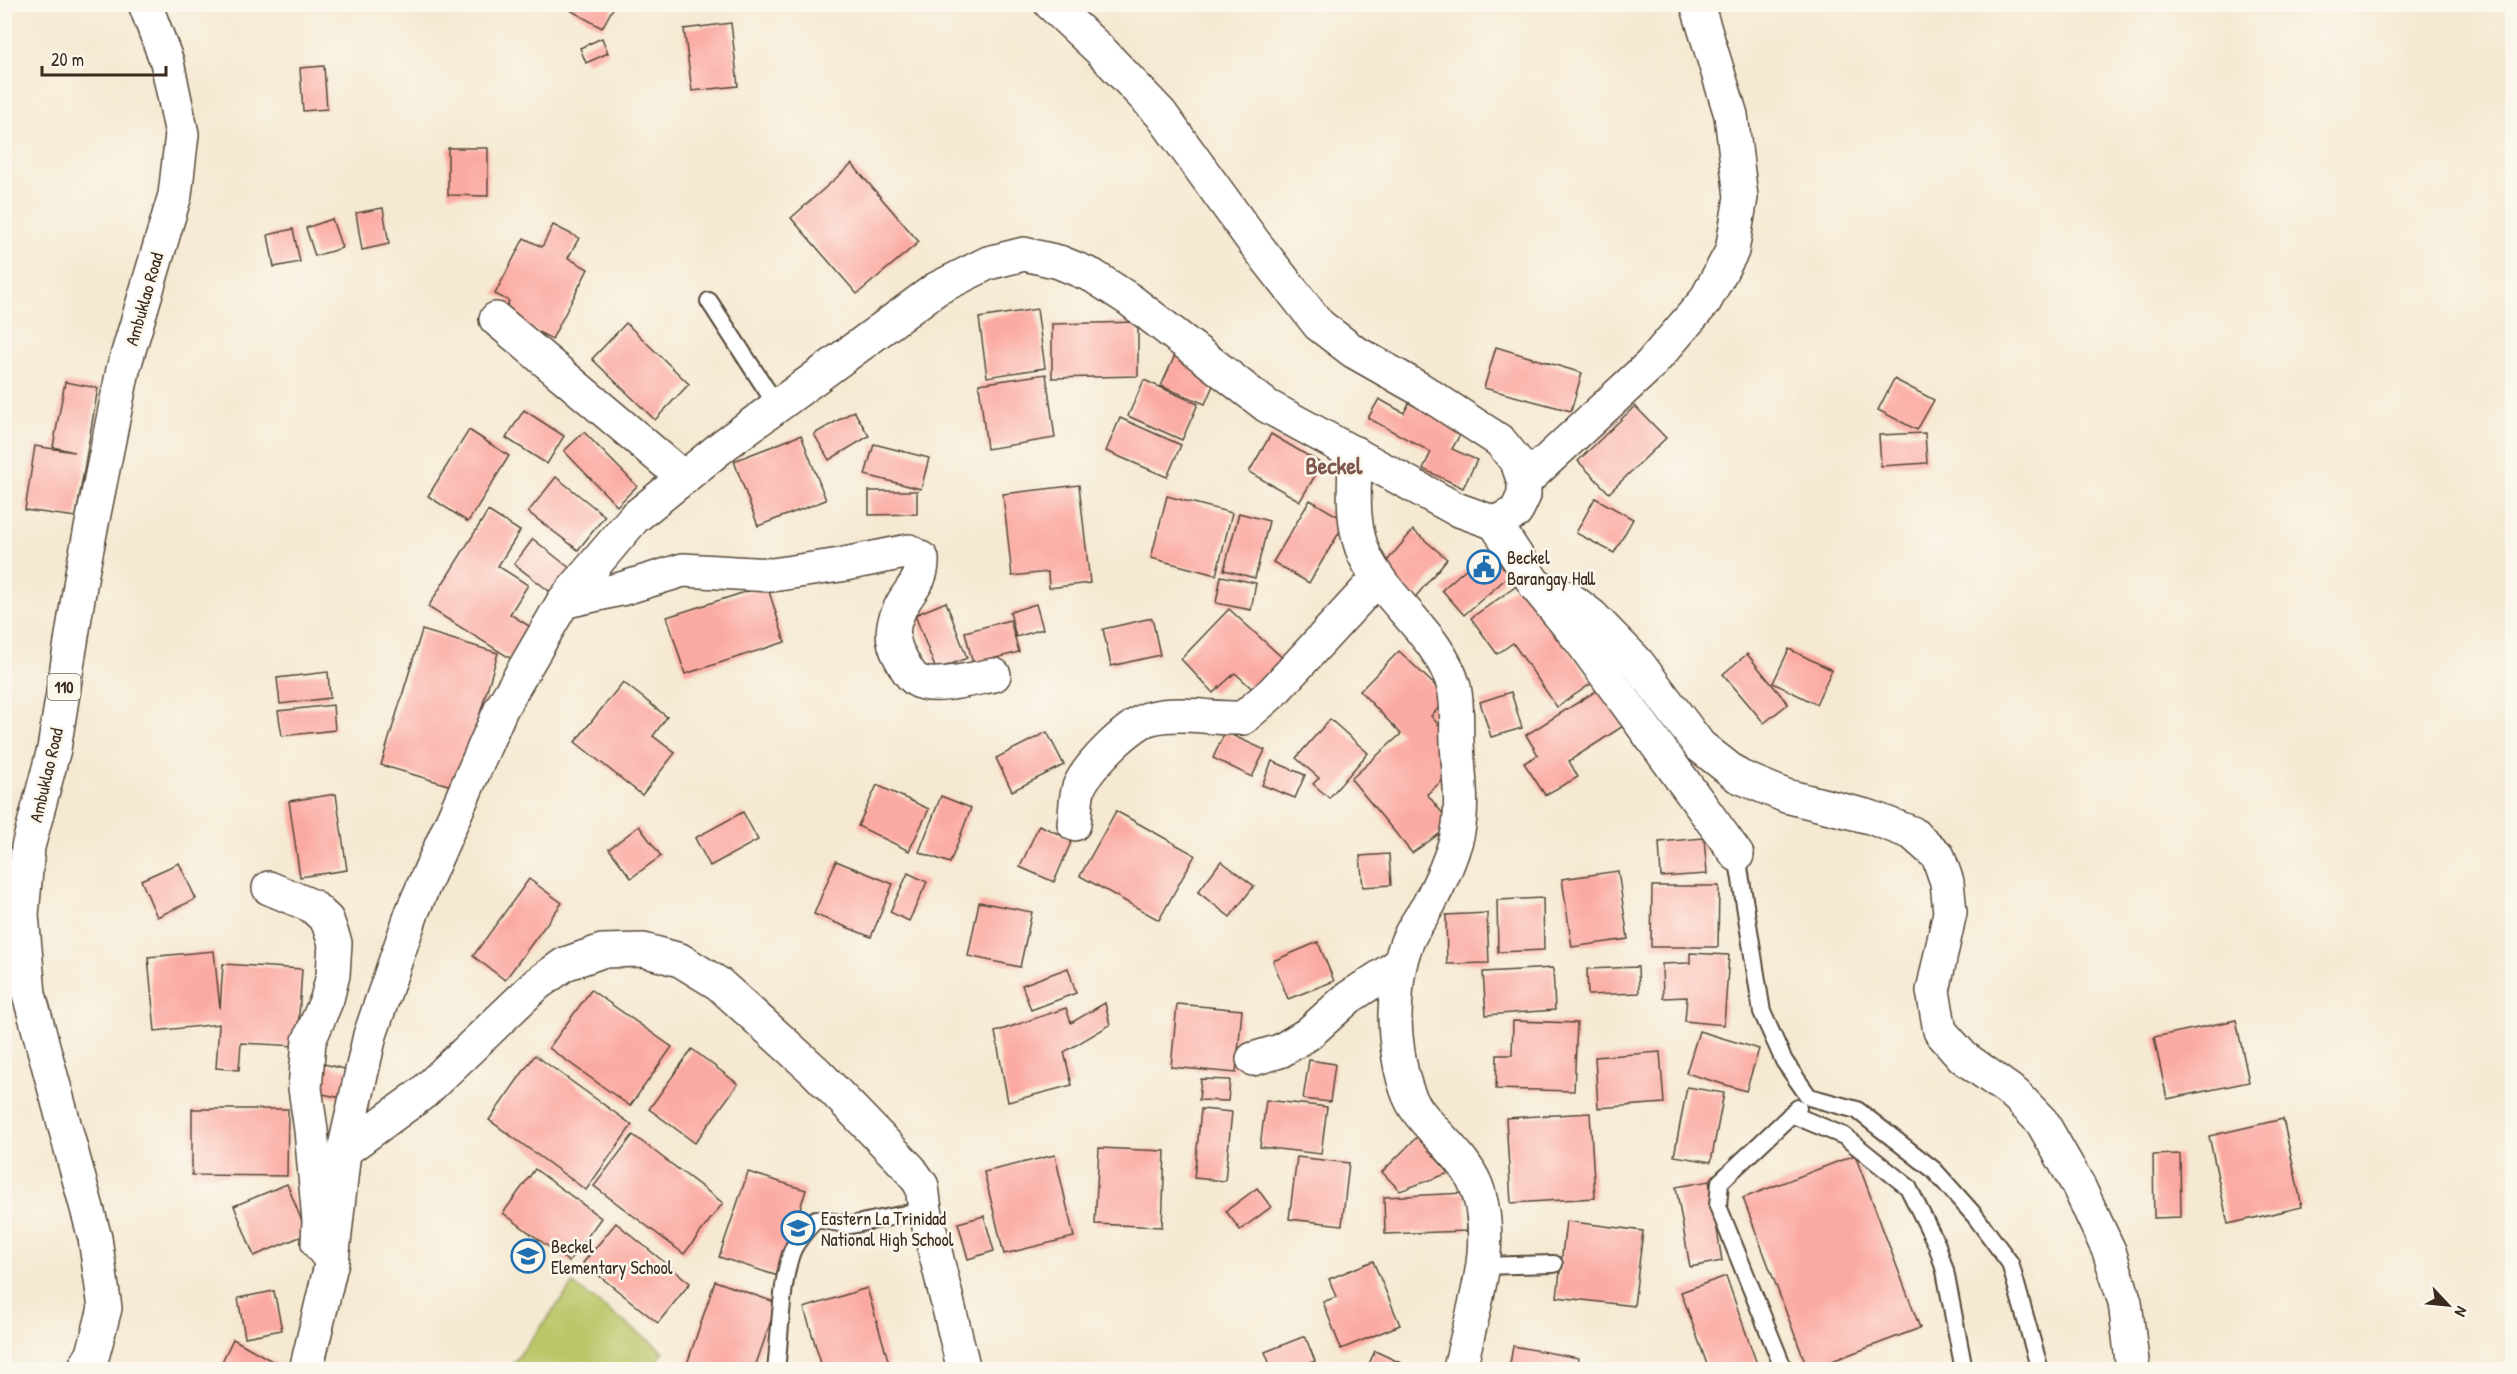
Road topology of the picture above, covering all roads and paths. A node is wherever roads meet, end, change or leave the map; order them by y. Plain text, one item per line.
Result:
1 (145, 4) edge
2 (1051, 4) edge
3 (1697, 4) edge
4 (709, 301) dead end
5 (496, 319) dead end
6 (777, 406) junction
7 (1355, 453) junction
8 (684, 478) junction
9 (1524, 482) junction
10 (1495, 524) junction
11 (1378, 578) junction
12 (1536, 586) junction
13 (562, 602) junction
14 (994, 675) dead end
15 (1074, 824) dead end
16 (1737, 855) joint
17 (269, 888) dead end
18 (1400, 964) junction
19 (1252, 1059) dead end
20 (1809, 1097) junction
21 (1791, 1114) junction
22 (344, 1151) junction
23 (925, 1210) junction
24 (332, 1261) junction
25 (1554, 1264) dead end
26 (1483, 1266) junction
27 (83, 1370) edge
28 (306, 1370) edge
29 (776, 1370) edge
30 (964, 1370) edge
31 (1460, 1370) edge
32 (1784, 1370) edge
33 (1964, 1370) edge
34 (2040, 1370) edge
35 (2133, 1370) edge

1 - 27 street, Ambuklao Road / 110
2 - 9 street
3 - 9 street
4 - 6 lane
5 - 8 street
6 - 7 street
6 - 8 street
7 - 10 street
7 - 11 street
8 - 13 street
9 - 10 street
10 - 12 street
11 - 15 street
11 - 18 street
12 - 16 street
12 - 35 street
13 - 14 street
13 - 22 street
16 - 20 lane
17 - 24 street
18 - 19 street
18 - 26 street
20 - 21 lane
20 - 34 lane
21 - 32 lane
21 - 33 lane
22 - 23 street
22 - 24 street
23 - 29 lane
23 - 30 street
24 - 28 street
25 - 26 lane
26 - 31 street

